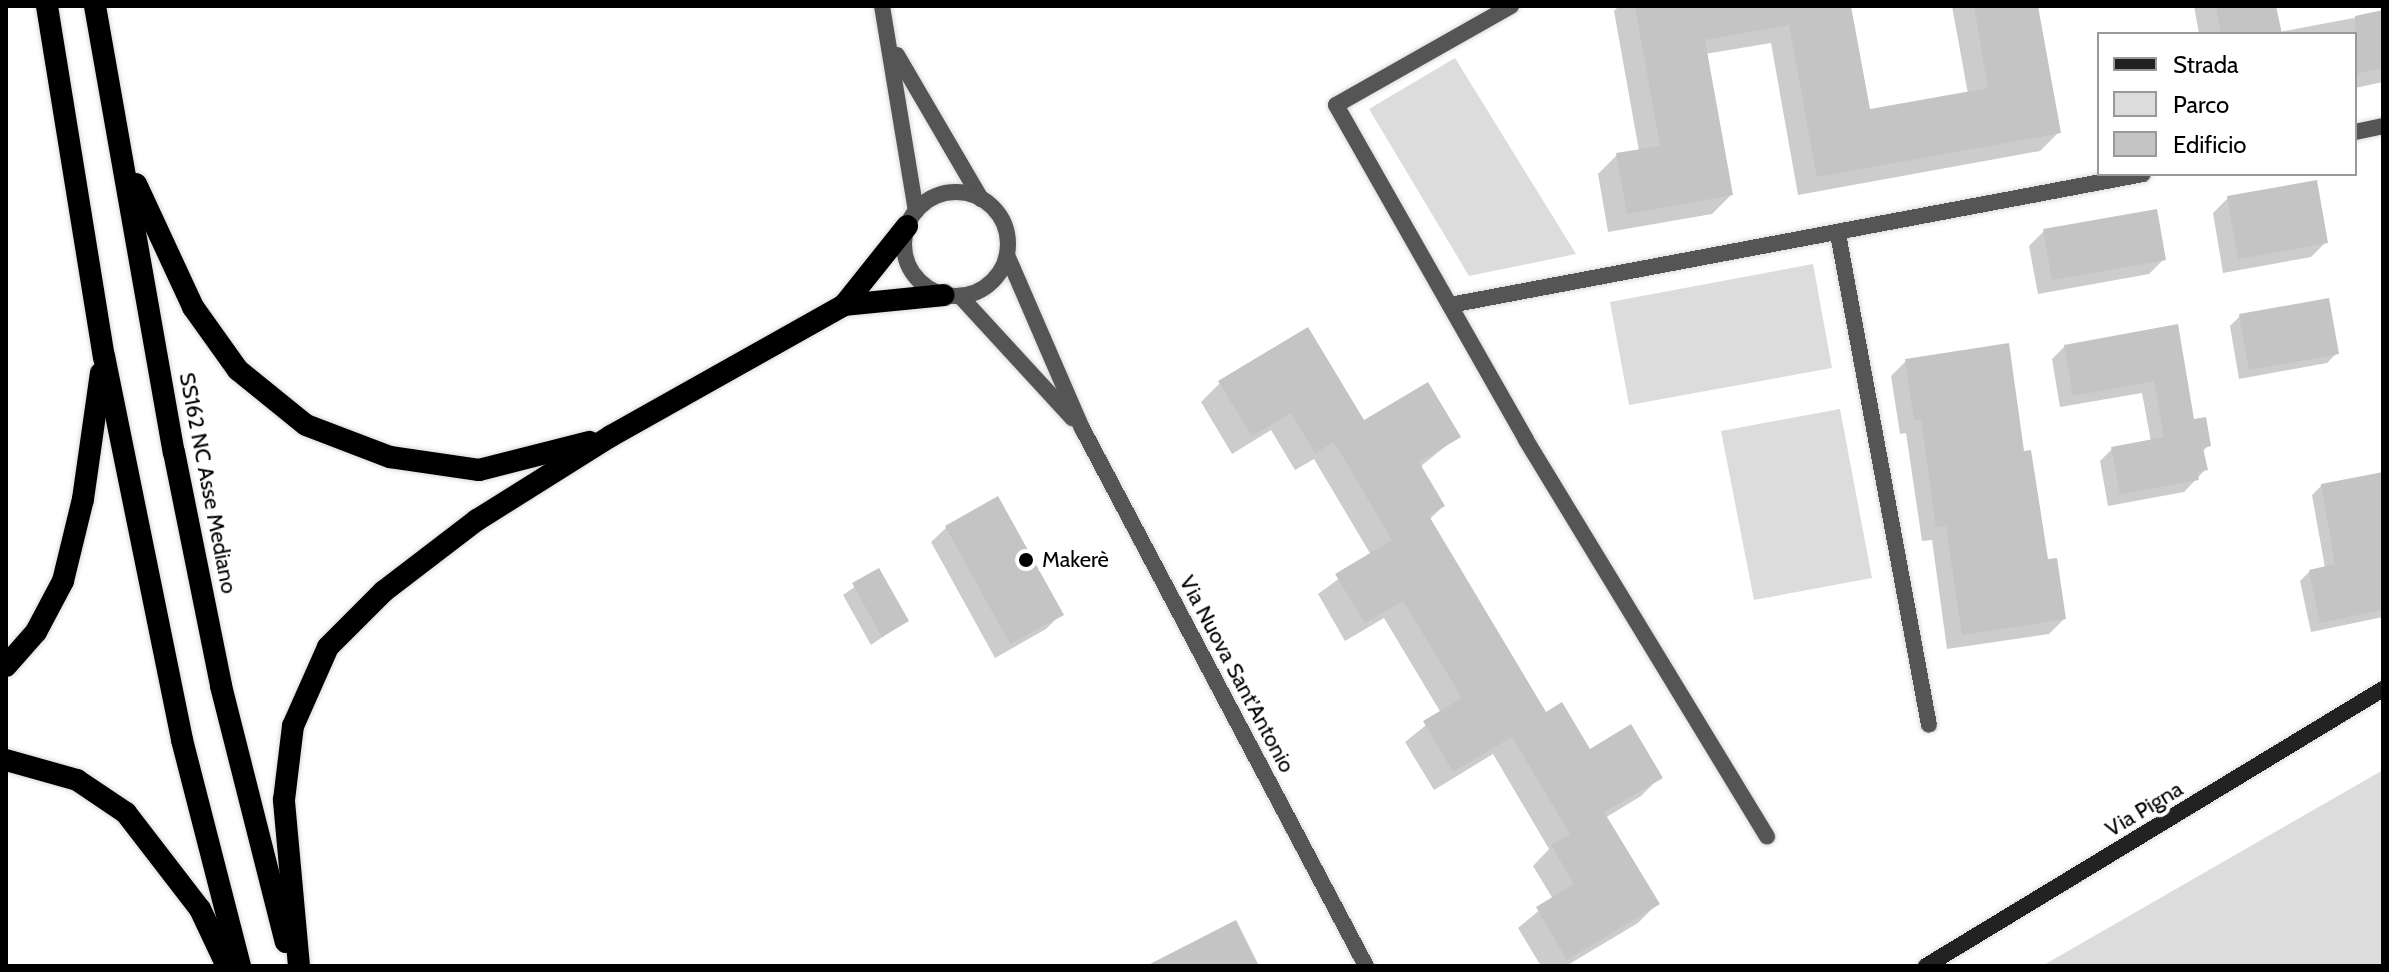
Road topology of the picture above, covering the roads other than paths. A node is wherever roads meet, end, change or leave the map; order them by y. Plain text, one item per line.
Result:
1 (47, 6) edge
2 (95, 6) edge
3 (882, 6) edge
4 (1511, 6) edge
5 (892, 47) junction
6 (2383, 126) edge
7 (2357, 132) edge
8 (121, 150) junction
9 (2133, 176) edge
10 (981, 199) junction
11 (911, 219) junction
12 (1838, 234) junction
13 (1007, 255) junction
14 (952, 296) junction
15 (844, 305) junction
16 (1450, 305) junction
17 (104, 356) junction
18 (1082, 428) junction
19 (611, 436) junction
20 (6, 666) edge
21 (2383, 689) edge
22 (1929, 725) dead end
23 (6, 760) edge
24 (1767, 836) dead end
25 (1355, 940) junction
26 (227, 966) edge
27 (240, 966) edge
28 (292, 966) edge
29 (299, 966) edge
30 (1366, 966) edge
31 (1375, 966) edge
32 (1926, 966) edge

1 - 17 highway
2 - 8 highway, SS162 NC Asse Mediano
3 - 5 street, Via Nuova Sant'Antonio
4 - 16 street
5 - 10 street, Via Nuova Sant'Antonio
5 - 11 street, Via Nuova Sant'Antonio
6 - 7 street
8 - 19 highway
8 - 28 highway, SS162 NC Asse Mediano
9 - 12 street
10 - 11 street
10 - 13 street, Via Nuova Sant'Antonio
11 - 14 street, Via Nuova Sant'Antonio
11 - 15 highway
12 - 16 street
12 - 22 street
13 - 14 street
13 - 18 street, Via Nuova Sant'Antonio
14 - 15 highway
14 - 18 street, Via Nuova Sant'Antonio
15 - 19 highway
16 - 24 street
17 - 20 highway
17 - 27 highway
18 - 25 street, Via Nuova Sant'Antonio
19 - 29 highway
21 - 32 main road, Via Pigna
23 - 26 highway
25 - 30 street, Via Nuova Sant'Antonio
25 - 31 street, Via Nuova Sant'Antonio

